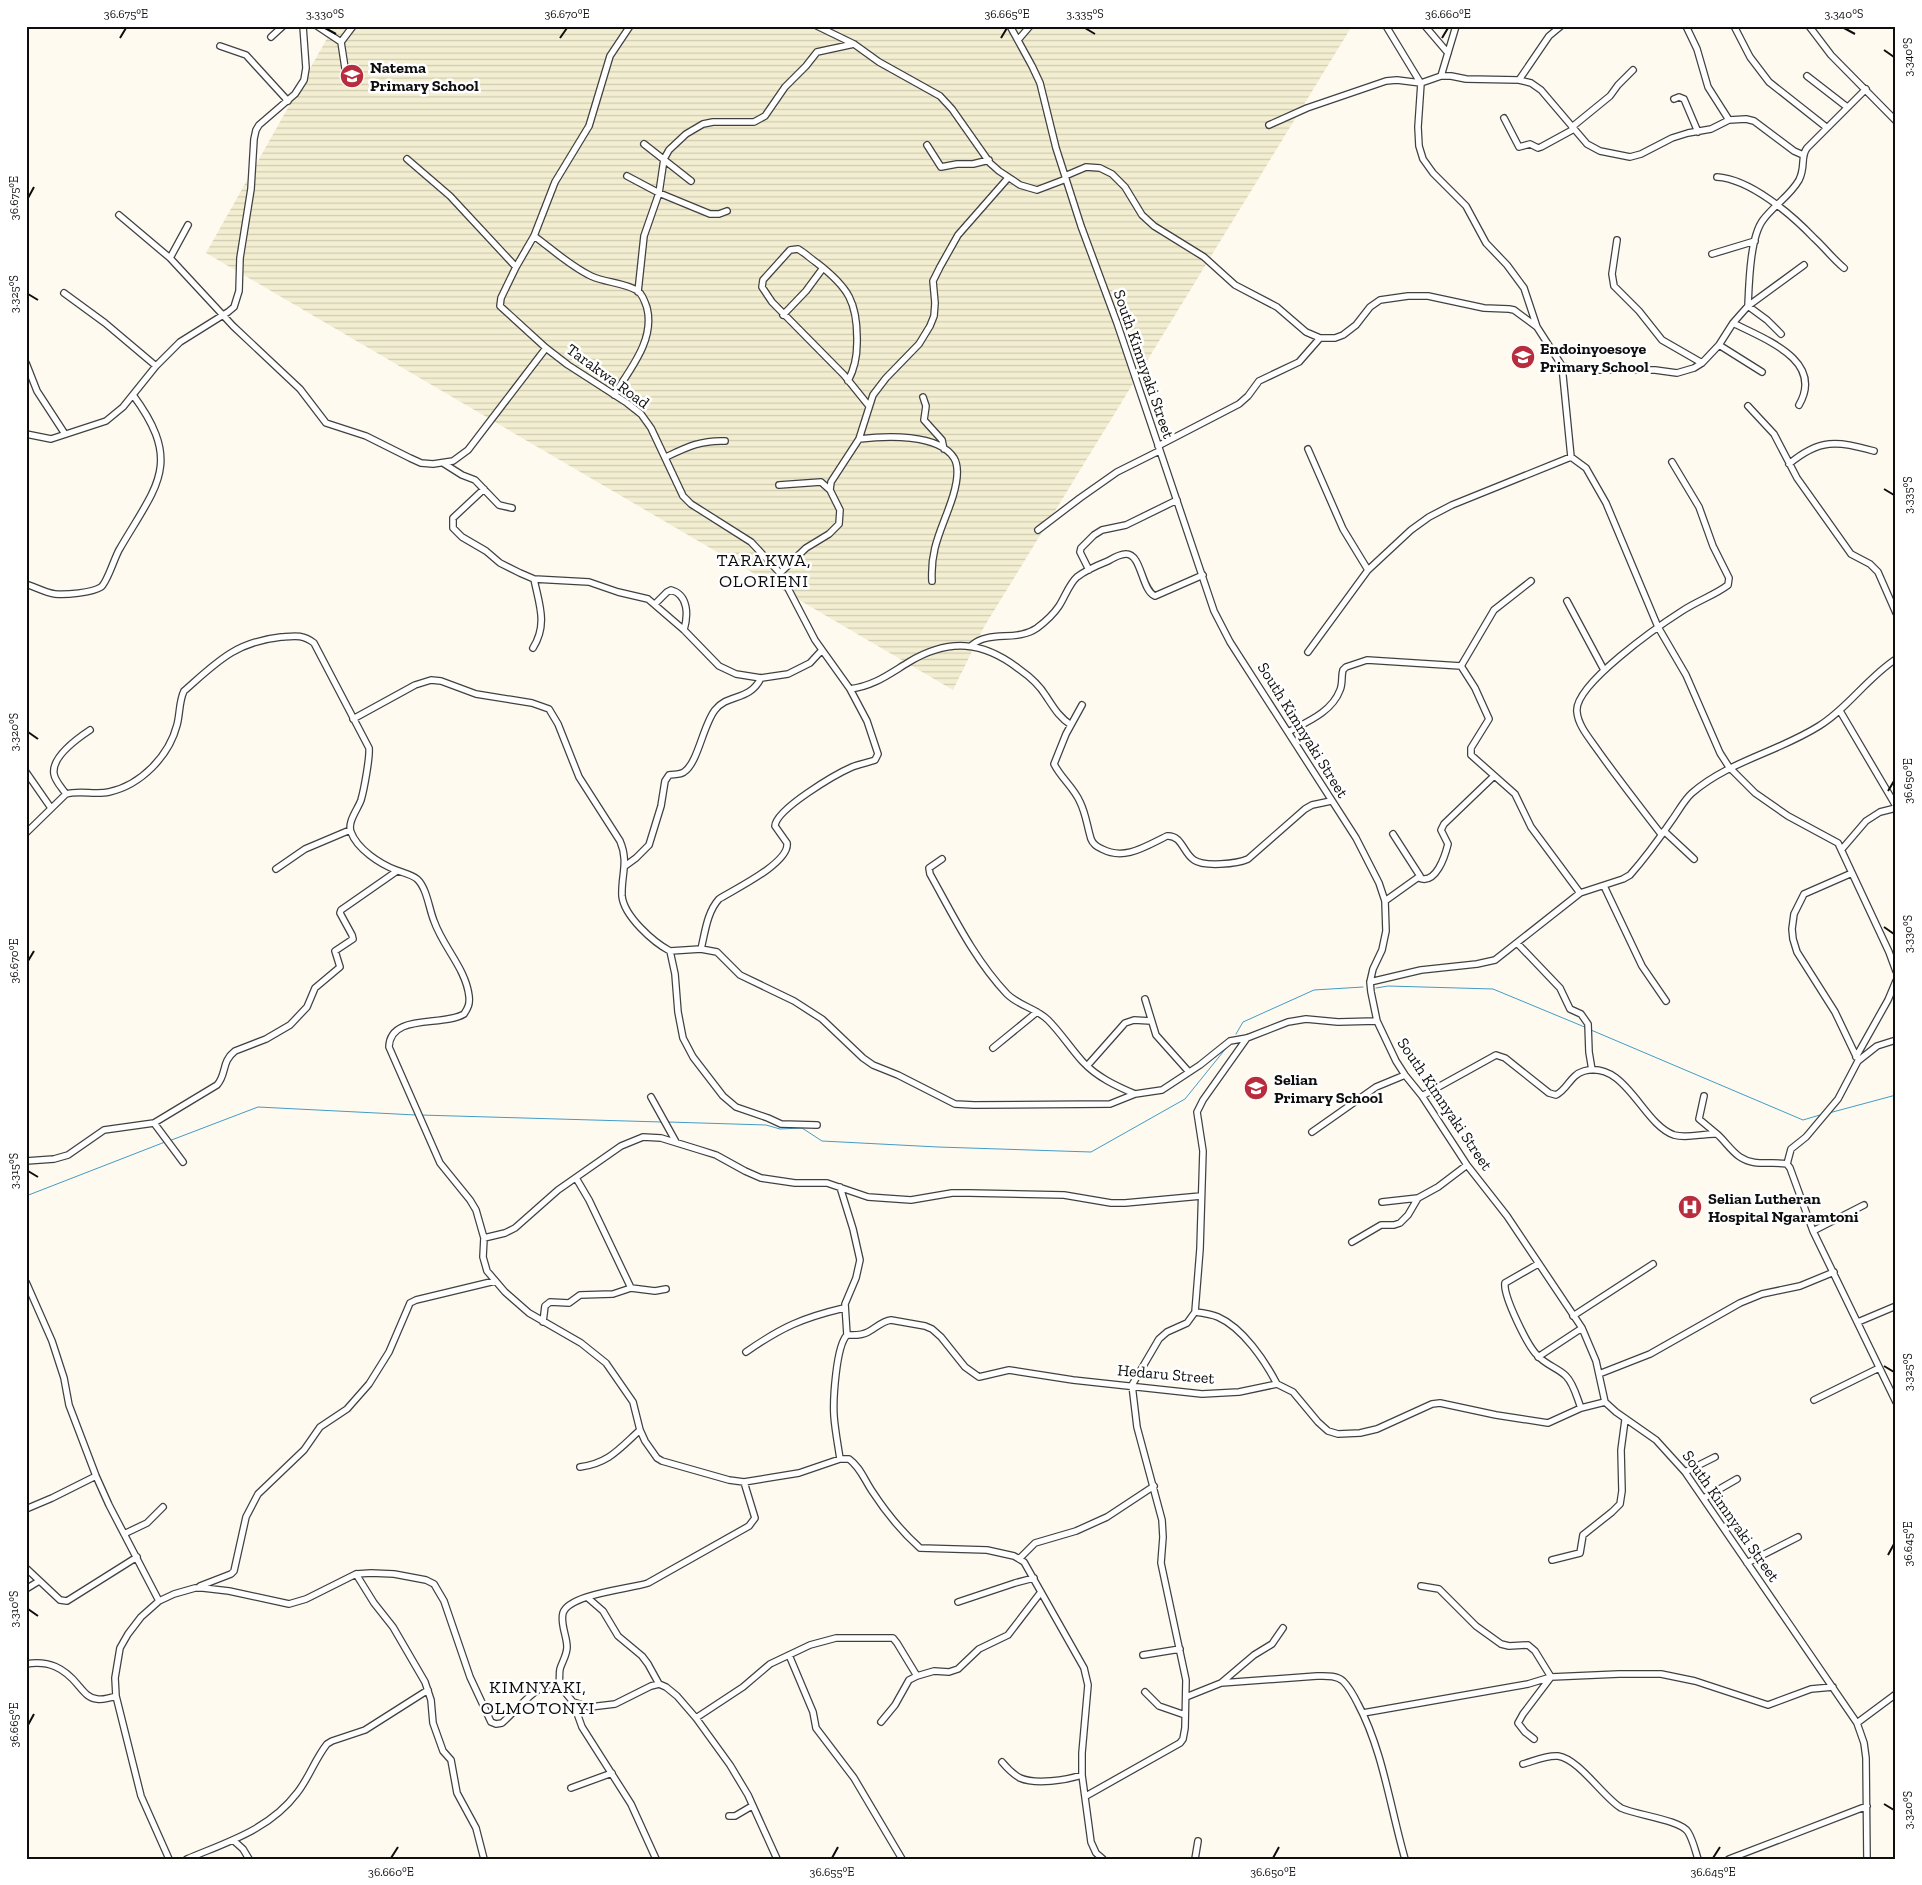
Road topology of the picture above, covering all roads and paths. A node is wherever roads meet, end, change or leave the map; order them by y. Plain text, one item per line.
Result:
1 (283, 26) edge
2 (303, 26) edge
3 (317, 26) edge
4 (353, 26) edge
5 (630, 26) edge
6 (817, 26) edge
7 (1010, 26) edge
8 (1030, 26) edge
9 (1386, 26) edge
10 (1426, 26) edge
11 (1456, 26) edge
12 (1561, 26) edge
13 (1686, 26) edge
14 (1734, 26) edge
15 (1809, 26) edge
16 (271, 37) dead end
17 (1018, 40) junction
18 (341, 42) junction
19 (854, 44) junction
20 (220, 46) dead end
21 (1448, 53) junction
22 (345, 68) dead end
23 (1633, 70) dead end
24 (1441, 76) junction
25 (1807, 76) dead end
26 (1519, 80) junction
27 (1421, 82) junction
28 (1866, 89) junction
29 (1674, 99) dead end
30 (288, 101) junction
31 (1847, 107) junction
32 (1504, 118) dead end
33 (1895, 119) edge
34 (1729, 120) junction
35 (1269, 125) dead end
36 (1826, 127) junction
37 (1573, 128) junction
38 (1698, 132) junction
39 (644, 144) dead end
40 (927, 145) dead end
41 (1803, 155) junction
42 (407, 159) dead end
43 (664, 159) junction
44 (988, 160) junction
45 (627, 176) dead end
46 (1716, 177) dead end
47 (1008, 178) junction
48 (1065, 178) junction
49 (691, 181) dead end
50 (659, 193) junction
51 (1777, 206) junction
52 (727, 211) dead end
53 (119, 215) dead end
54 (188, 225) dead end
55 (534, 236) junction
56 (1617, 240) dead end
57 (1755, 241) junction
58 (1712, 254) dead end
59 (170, 258) junction
60 (1804, 265) dead end
61 (516, 267) junction
62 (823, 268) junction
63 (1844, 268) dead end
64 (64, 292) dead end
65 (638, 292) junction
66 (1748, 306) junction
67 (223, 315) junction
68 (784, 315) junction
69 (1733, 323) junction
70 (1537, 327) junction
71 (1781, 334) dead end
72 (1320, 338) junction
73 (1719, 345) junction
74 (546, 348) junction
75 (26, 363) edge
76 (1702, 363) junction
77 (156, 366) junction
78 (1562, 366) junction
79 (1762, 372) dead end
80 (848, 381) junction
81 (133, 395) junction
82 (614, 395) junction
83 (923, 397) dead end
84 (1799, 405) dead end
85 (869, 406) junction
86 (1748, 406) dead end
87 (26, 434) edge
88 (66, 434) junction
89 (859, 439) junction
90 (725, 441) dead end
91 (944, 449) junction
92 (1159, 449) junction
93 (1308, 449) dead end
94 (1874, 451) dead end
95 (666, 457) junction
96 (1571, 457) junction
97 (1672, 462) dead end
98 (443, 463) junction
99 (1790, 464) junction
100 (779, 485) dead end
101 (484, 489) junction
102 (830, 490) junction
103 (1177, 500) junction
104 (512, 508) dead end
105 (1038, 530) dead end
106 (1089, 570) junction
107 (1368, 570) junction
108 (780, 573) junction
109 (1203, 575) junction
110 (534, 579) junction
111 (932, 581) dead end
112 (1531, 581) dead end
113 (26, 584) edge
114 (1568, 601) dead end
115 (655, 604) junction
116 (1896, 613) edge
117 (1658, 627) junction
118 (684, 630) junction
119 (972, 645) junction
120 (533, 648) dead end
121 (822, 650) junction
122 (1308, 652) dead end
123 (1896, 659) edge
124 (1460, 666) junction
125 (1604, 670) junction
126 (761, 678) junction
127 (850, 690) junction
128 (1082, 705) dead end
129 (1840, 711) junction
130 (353, 719) junction
131 (1071, 725) junction
132 (90, 730) dead end
133 (1288, 732) junction
134 (1729, 767) junction
135 (26, 772) edge
136 (1494, 776) junction
137 (66, 794) junction
138 (1331, 801) junction
139 (1896, 807) edge
140 (51, 808) junction
141 (350, 830) junction
142 (26, 833) edge
143 (1663, 833) junction
144 (1393, 834) dead end
145 (1842, 849) junction
146 (942, 859) dead end
147 (1694, 859) dead end
148 (626, 866) junction
149 (276, 869) dead end
150 (397, 871) junction
151 (1852, 873) junction
152 (1419, 878) junction
153 (1604, 886) junction
154 (1580, 893) junction
155 (1385, 901) junction
156 (1517, 943) junction
157 (701, 950) junction
158 (1896, 950) edge
159 (670, 951) junction
160 (1889, 952) junction
161 (1896, 971) edge
162 (1896, 981) edge
163 (1370, 982) junction
164 (1145, 999) dead end
165 (1666, 1001) dead end
166 (1037, 1012) junction
167 (1151, 1020) junction
168 (1377, 1021) junction
169 (1247, 1038) junction
170 (1896, 1040) edge
171 (993, 1048) dead end
172 (1856, 1056) junction
173 (1087, 1066) junction
174 (1592, 1070) junction
175 (1189, 1072) junction
176 (1852, 1074) junction
177 (1405, 1075) junction
178 (1135, 1094) junction
179 (1422, 1096) junction
180 (1704, 1096) dead end
181 (651, 1097) dead end
182 (154, 1123) junction
183 (817, 1125) dead end
184 (1312, 1132) dead end
185 (1716, 1134) junction
186 (676, 1142) junction
187 (26, 1162) edge
188 (183, 1162) dead end
189 (1787, 1164) junction
190 (1467, 1165) junction
191 (576, 1178) junction
192 (840, 1187) junction
193 (1202, 1196) junction
194 (1418, 1198) junction
195 (1382, 1202) dead end
196 (1864, 1205) dead end
197 (1813, 1231) junction
198 (484, 1238) junction
199 (1352, 1242) dead end
200 (1538, 1264) junction
201 (1653, 1264) dead end
202 (1834, 1272) junction
203 (495, 1281) junction
204 (26, 1282) edge
205 (631, 1288) junction
206 (666, 1289) dead end
207 (1896, 1306) edge
208 (844, 1308) junction
209 (1195, 1312) junction
210 (1573, 1316) junction
211 (543, 1322) junction
212 (1858, 1322) junction
213 (1582, 1328) junction
214 (846, 1335) junction
215 (746, 1352) dead end
216 (1538, 1357) junction
217 (1879, 1368) junction
218 (1599, 1374) junction
219 (1277, 1384) junction
220 (1132, 1385) junction
221 (1814, 1400) dead end
222 (1605, 1402) junction
223 (1896, 1402) edge
224 (1581, 1408) junction
225 (1626, 1420) junction
226 (640, 1430) junction
227 (1715, 1457) dead end
228 (840, 1459) junction
229 (580, 1466) dead end
230 (1685, 1472) junction
231 (96, 1476) junction
232 (1737, 1479) dead end
233 (744, 1482) junction
234 (1154, 1486) junction
235 (1704, 1498) junction
236 (163, 1507) dead end
237 (26, 1509) edge
238 (124, 1534) junction
239 (1798, 1537) dead end
240 (137, 1557) junction
241 (1020, 1558) junction
242 (1552, 1560) dead end
243 (1747, 1563) junction
244 (27, 1569) edge
245 (356, 1574) junction
246 (1034, 1578) junction
247 (39, 1581) junction
248 (1421, 1586) dead end
249 (195, 1588) junction
250 (26, 1589) edge
251 (1041, 1592) junction
252 (588, 1598) junction
253 (159, 1601) junction
254 (958, 1602) dead end
255 (1283, 1628) dead end
256 (1180, 1649) junction
257 (789, 1655) junction
258 (1142, 1655) dead end
259 (26, 1664) edge
260 (917, 1676) junction
261 (1551, 1676) junction
262 (1221, 1683) junction
263 (659, 1684) junction
264 (560, 1685) junction
265 (1833, 1687) junction
266 (428, 1690) junction
267 (1145, 1692) dead end
268 (1896, 1694) edge
269 (116, 1696) junction
270 (1186, 1697) junction
271 (573, 1702) junction
272 (1363, 1713) junction
273 (1185, 1716) junction
274 (696, 1718) junction
275 (881, 1722) dead end
276 (1857, 1723) junction
277 (1534, 1739) dead end
278 (1002, 1762) dead end
279 (1523, 1764) dead end
280 (612, 1773) junction
281 (1082, 1775) junction
282 (571, 1788) dead end
283 (1086, 1796) junction
284 (752, 1806) junction
285 (1867, 1806) junction
286 (729, 1816) dead end
287 (233, 1840) junction
288 (1198, 1841) dead end
289 (1748, 1856) edge
290 (169, 1859) edge
291 (187, 1859) edge
292 (249, 1859) edge
293 (484, 1859) edge
294 (656, 1859) edge
295 (777, 1859) edge
296 (902, 1859) edge
297 (1103, 1859) edge
298 (1196, 1859) edge
299 (1406, 1859) edge
300 (1698, 1859) edge
301 (1729, 1859) edge
302 (1867, 1859) edge

1 - 16 street
2 - 30 street
3 - 18 street
4 - 18 street
5 - 55 street, Tarakwa Road
6 - 19 street
7 - 17 street, South Kimnyaki Street
8 - 17 street
9 - 27 street
10 - 21 street
11 - 21 street
12 - 26 street
13 - 34 street
14 - 36 street
15 - 28 street
17 - 48 street, South Kimnyaki Street
18 - 22 street
19 - 43 street
19 - 44 street
20 - 30 street
21 - 24 street
23 - 37 street
24 - 26 street
24 - 27 street
25 - 31 street
26 - 37 street
27 - 35 street
27 - 70 street
28 - 31 street
28 - 33 street
29 - 38 street
30 - 67 street
31 - 36 street
32 - 37 street
34 - 38 street
34 - 41 street
36 - 41 street
37 - 38 street
39 - 43 street
40 - 44 street
41 - 51 street
42 - 61 street
43 - 49 street
43 - 50 street
44 - 47 street
45 - 50 street
46 - 51 street
47 - 48 street
47 - 85 street
48 - 72 street
48 - 92 street, South Kimnyaki Street
50 - 52 street
50 - 65 street
51 - 57 street
51 - 63 street
53 - 59 street
54 - 59 street
55 - 61 street, Tarakwa Road
55 - 65 street
56 - 76 street
57 - 58 street
57 - 66 street
59 - 67 street
60 - 66 street
61 - 74 street, Tarakwa Road
62 - 68 street
62 - 68 street
62 - 80 street
64 - 77 street
65 - 82 street
66 - 69 street
66 - 71 street
67 - 77 street
67 - 98 street
68 - 80 street
69 - 73 street
69 - 84 street
70 - 72 street
70 - 78 street
72 - 92 street
73 - 76 street
73 - 79 street
74 - 82 street, Tarakwa Road
74 - 98 street
75 - 88 street
76 - 78 street
77 - 81 street
78 - 96 street
80 - 85 street
81 - 88 street
81 - 113 street
82 - 95 street, Tarakwa Road
83 - 91 street
85 - 89 street
86 - 99 street
87 - 88 street
89 - 91 street
89 - 102 street
90 - 95 street
91 - 111 street
92 - 103 street, South Kimnyaki Street
92 - 105 street
93 - 107 street
94 - 99 street
95 - 108 street, Tarakwa Road
96 - 107 street
96 - 117 street
97 - 117 street
98 - 101 street
99 - 116 street
100 - 102 street
101 - 104 street
101 - 110 street
102 - 108 street
103 - 106 street
103 - 109 street, South Kimnyaki Street
106 - 109 street
106 - 119 street
107 - 122 street
108 - 121 street, Tarakwa Road
109 - 133 street, South Kimnyaki Street
110 - 115 street
110 - 120 street
112 - 124 street
114 - 125 street
115 - 118 street
115 - 118 street
117 - 125 street
117 - 134 street
118 - 126 street
119 - 127 street
119 - 131 street
121 - 126 street
121 - 127 street, Tarakwa Road
123 - 129 street
124 - 133 street
124 - 136 street
125 - 143 street
126 - 148 street
127 - 157 street, Tarakwa Road
128 - 131 street
129 - 134 street
129 - 139 street
130 - 137 street
130 - 141 street
130 - 148 street
131 - 138 street
132 - 137 street
133 - 138 street, South Kimnyaki Street
134 - 143 street
134 - 145 street
135 - 140 street
136 - 152 street
136 - 154 street
137 - 140 street
138 - 155 street, South Kimnyaki Street
139 - 145 street
140 - 142 street
141 - 149 street
141 - 150 street
143 - 147 street
143 - 153 street
144 - 152 street
145 - 151 street
146 - 166 street
148 - 159 street
150 - 182 street
150 - 198 street
151 - 160 street
151 - 172 street
152 - 155 street
153 - 154 street
153 - 165 street
154 - 156 street
155 - 163 street, South Kimnyaki Street
156 - 163 street
156 - 174 street
157 - 159 street
157 - 178 street
158 - 160 street
159 - 183 street
160 - 161 street
162 - 172 street
163 - 168 street, South Kimnyaki Street
164 - 167 street
166 - 171 street
166 - 173 street
167 - 173 street
167 - 175 street
168 - 169 street
168 - 177 street, South Kimnyaki Street
169 - 175 street
169 - 193 street
170 - 176 street
172 - 176 street
173 - 178 street
174 - 179 street
174 - 185 street
175 - 178 street
176 - 189 street
177 - 179 street, South Kimnyaki Street
177 - 184 street
179 - 190 street, South Kimnyaki Street
180 - 185 street
181 - 186 street
182 - 187 street
182 - 188 street
185 - 189 street
186 - 191 street
186 - 192 street
189 - 197 street
190 - 194 street
190 - 200 street, South Kimnyaki Street
191 - 198 street
191 - 205 street
192 - 193 street
192 - 208 street
193 - 209 street
194 - 195 street
194 - 199 street
196 - 197 street
197 - 202 street
198 - 203 street
200 - 210 street, South Kimnyaki Street
200 - 216 street
201 - 210 street
202 - 212 street
202 - 218 street
203 - 211 street
203 - 249 street
204 - 231 street
205 - 206 street
205 - 211 street
207 - 212 street
208 - 214 street
208 - 215 street
209 - 219 street
209 - 220 street
210 - 213 street, South Kimnyaki Street
211 - 226 street
212 - 217 street
213 - 216 street
213 - 218 street, South Kimnyaki Street
214 - 220 street, Hedaru Street
214 - 228 street
216 - 224 street
217 - 221 street
217 - 223 street
218 - 222 street, South Kimnyaki Street
219 - 220 street, Hedaru Street
219 - 224 street
220 - 234 street
222 - 224 street
222 - 225 street, South Kimnyaki Street
225 - 230 street, South Kimnyaki Street
225 - 242 street
226 - 229 street
226 - 233 street
227 - 230 street
228 - 233 street
228 - 241 street
230 - 235 street, South Kimnyaki Street
231 - 237 street
231 - 238 street
232 - 235 street
233 - 252 street
234 - 241 street
234 - 256 street
235 - 243 street, South Kimnyaki Street
236 - 238 street
238 - 240 street
239 - 243 street
240 - 247 street
240 - 253 street
241 - 246 street
243 - 265 street, South Kimnyaki Street
244 - 247 street
245 - 249 street
245 - 264 street
245 - 266 street
246 - 251 street
246 - 254 street
247 - 250 street
248 - 261 street
249 - 253 street
251 - 260 street
251 - 281 street
252 - 263 street
252 - 264 street
253 - 269 street
255 - 262 street
256 - 258 street
256 - 270 street
257 - 260 street
257 - 274 street
257 - 296 street
259 - 269 street
260 - 275 street
261 - 265 street
261 - 272 street
261 - 277 street
262 - 270 street
262 - 272 street
263 - 271 street
263 - 274 street
264 - 271 street
265 - 276 street, South Kimnyaki Street
266 - 287 street
266 - 293 street
267 - 273 street
268 - 276 street
269 - 290 street
270 - 273 street
271 - 280 street
272 - 299 street
273 - 283 street
274 - 284 street
276 - 285 street, South Kimnyaki Street
278 - 281 street
279 - 300 street
280 - 282 street
280 - 294 street
281 - 283 street
283 - 297 street
284 - 286 street
284 - 295 street
285 - 289 street
285 - 302 street, South Kimnyaki Street
287 - 291 street
287 - 292 street
288 - 298 street
289 - 301 street

